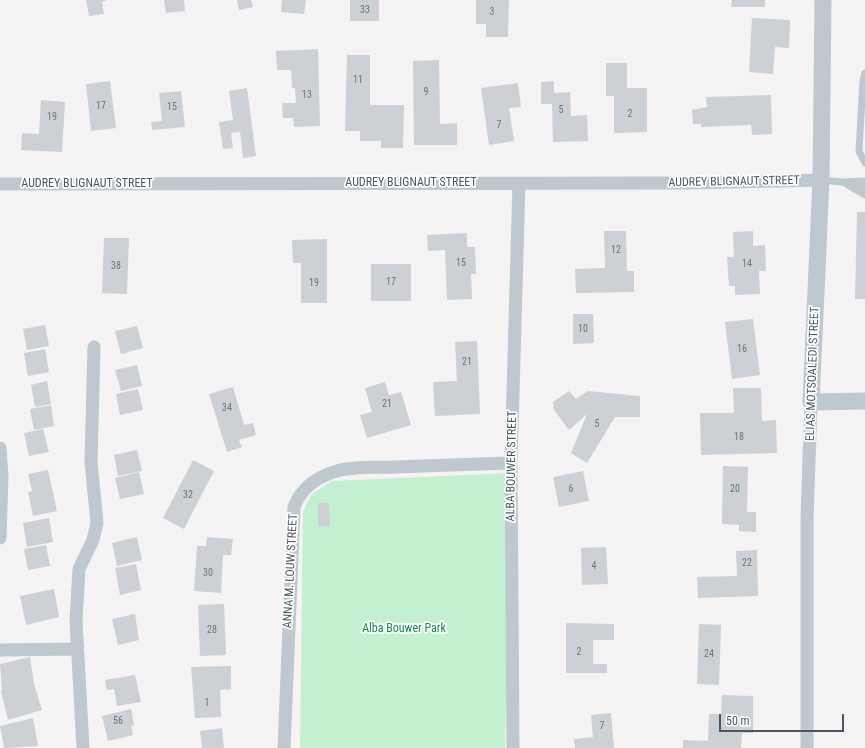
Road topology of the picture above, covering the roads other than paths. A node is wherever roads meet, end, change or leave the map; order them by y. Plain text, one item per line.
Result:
1 (823, 0) edge
2 (865, 73) edge
3 (865, 163) edge
4 (821, 180) junction
5 (865, 181) edge
6 (842, 182) junction
7 (519, 183) junction
8 (0, 184) edge
9 (865, 188) edge
10 (865, 195) edge
11 (94, 347) dead end
12 (865, 400) edge
13 (811, 402) junction
14 (0, 448) edge
15 (511, 463) junction
16 (0, 538) edge
17 (76, 649) junction
18 (0, 650) edge
19 (83, 748) edge
20 (284, 748) edge
21 (513, 748) edge
22 (807, 748) edge

1 - 4 street, ELIAS MOTSOALEDI STREET
2 - 3 lane
4 - 6 lane
4 - 7 street, AUDREY BLIGNAUT STREET
4 - 13 street, ELIAS MOTSOALEDI STREET
5 - 6 lane
6 - 9 lane
6 - 10 lane
7 - 8 street, AUDREY BLIGNAUT STREET
7 - 15 street, ALBA BOUWER STREET
11 - 17 street
12 - 13 street
13 - 22 street, ELIAS MOTSOALEDI STREET
14 - 16 street
15 - 20 street, ANNA M. LOUW STREET
15 - 21 street, ALBA BOUWER STREET
17 - 18 street
17 - 19 street

